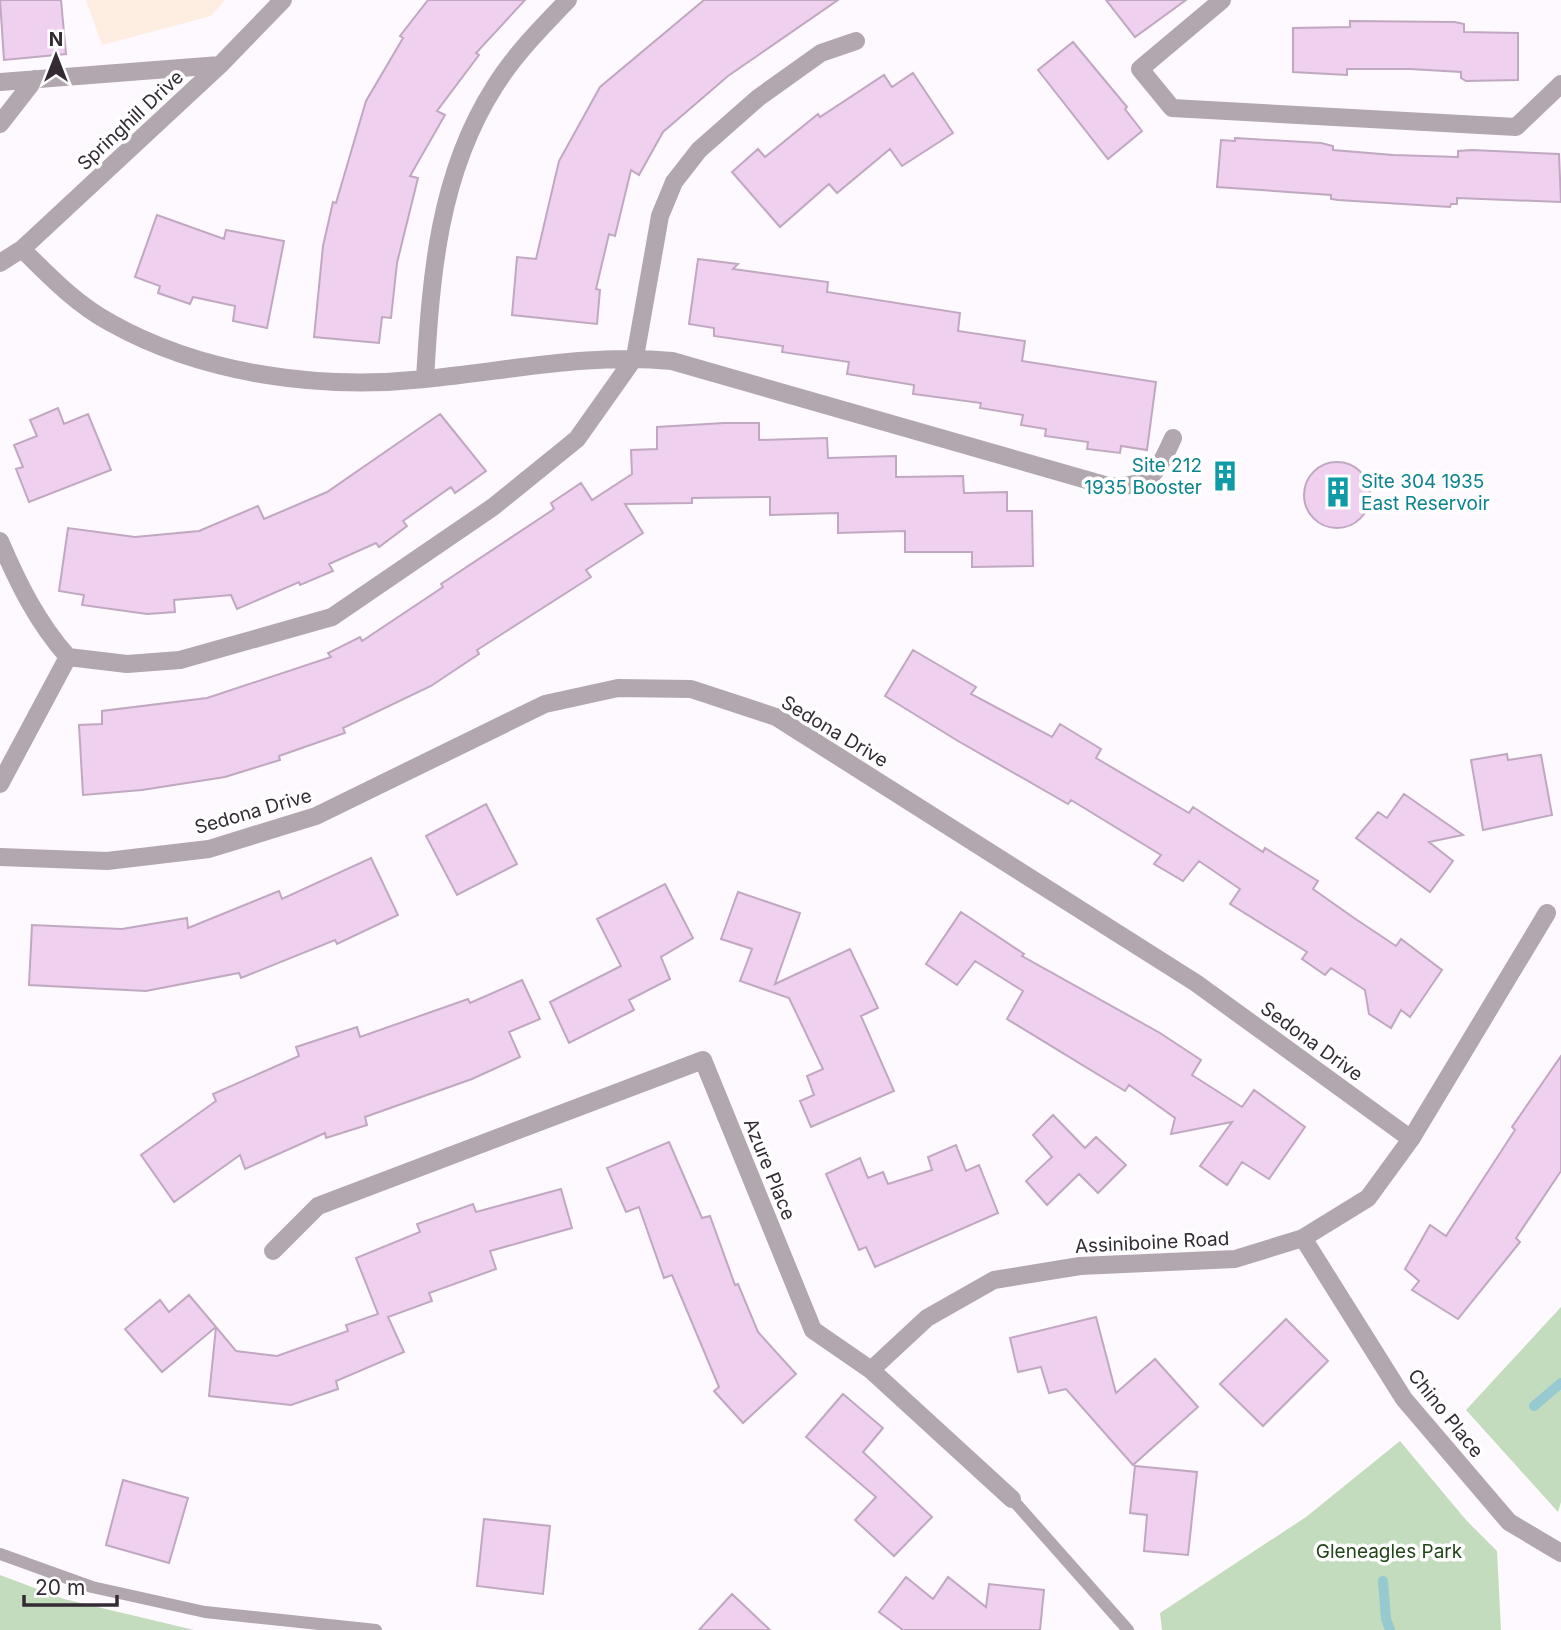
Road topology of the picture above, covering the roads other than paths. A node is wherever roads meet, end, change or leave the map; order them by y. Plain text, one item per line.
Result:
1 (283, 0) edge
2 (568, 0) edge
3 (1222, 0) edge
4 (856, 41) dead end
5 (220, 65) junction
6 (34, 79) junction
7 (0, 82) edge
8 (1561, 85) edge
9 (0, 124) edge
10 (22, 249) junction
11 (0, 263) edge
12 (635, 357) junction
13 (425, 379) junction
14 (1174, 438) dead end
15 (0, 541) edge
16 (68, 657) junction
17 (0, 784) edge
18 (0, 857) edge
19 (1547, 913) dead end
20 (1410, 1139) junction
21 (1303, 1238) junction
22 (273, 1251) dead end
23 (872, 1370) junction
24 (1012, 1499) joint
25 (1561, 1553) edge
26 (0, 1554) edge
27 (376, 1630) edge
28 (1128, 1630) edge

1 - 5 street, Springhill Drive
2 - 13 street
3 - 8 street
4 - 12 street
5 - 6 street
5 - 10 street, Springhill Drive
6 - 7 street
6 - 9 street
10 - 11 street, Springhill Drive
10 - 13 street
12 - 13 street
12 - 14 street
12 - 16 street
15 - 16 street
16 - 17 street
18 - 20 street, Sedona Drive
19 - 20 street, Assiniboine Road
20 - 21 street, Assiniboine Road
21 - 23 street, Assiniboine Road
21 - 25 street, Chino Place
22 - 23 street, Azure Place
23 - 24 street, Azure Place
24 - 28 lane, Azure Place
26 - 27 lane

